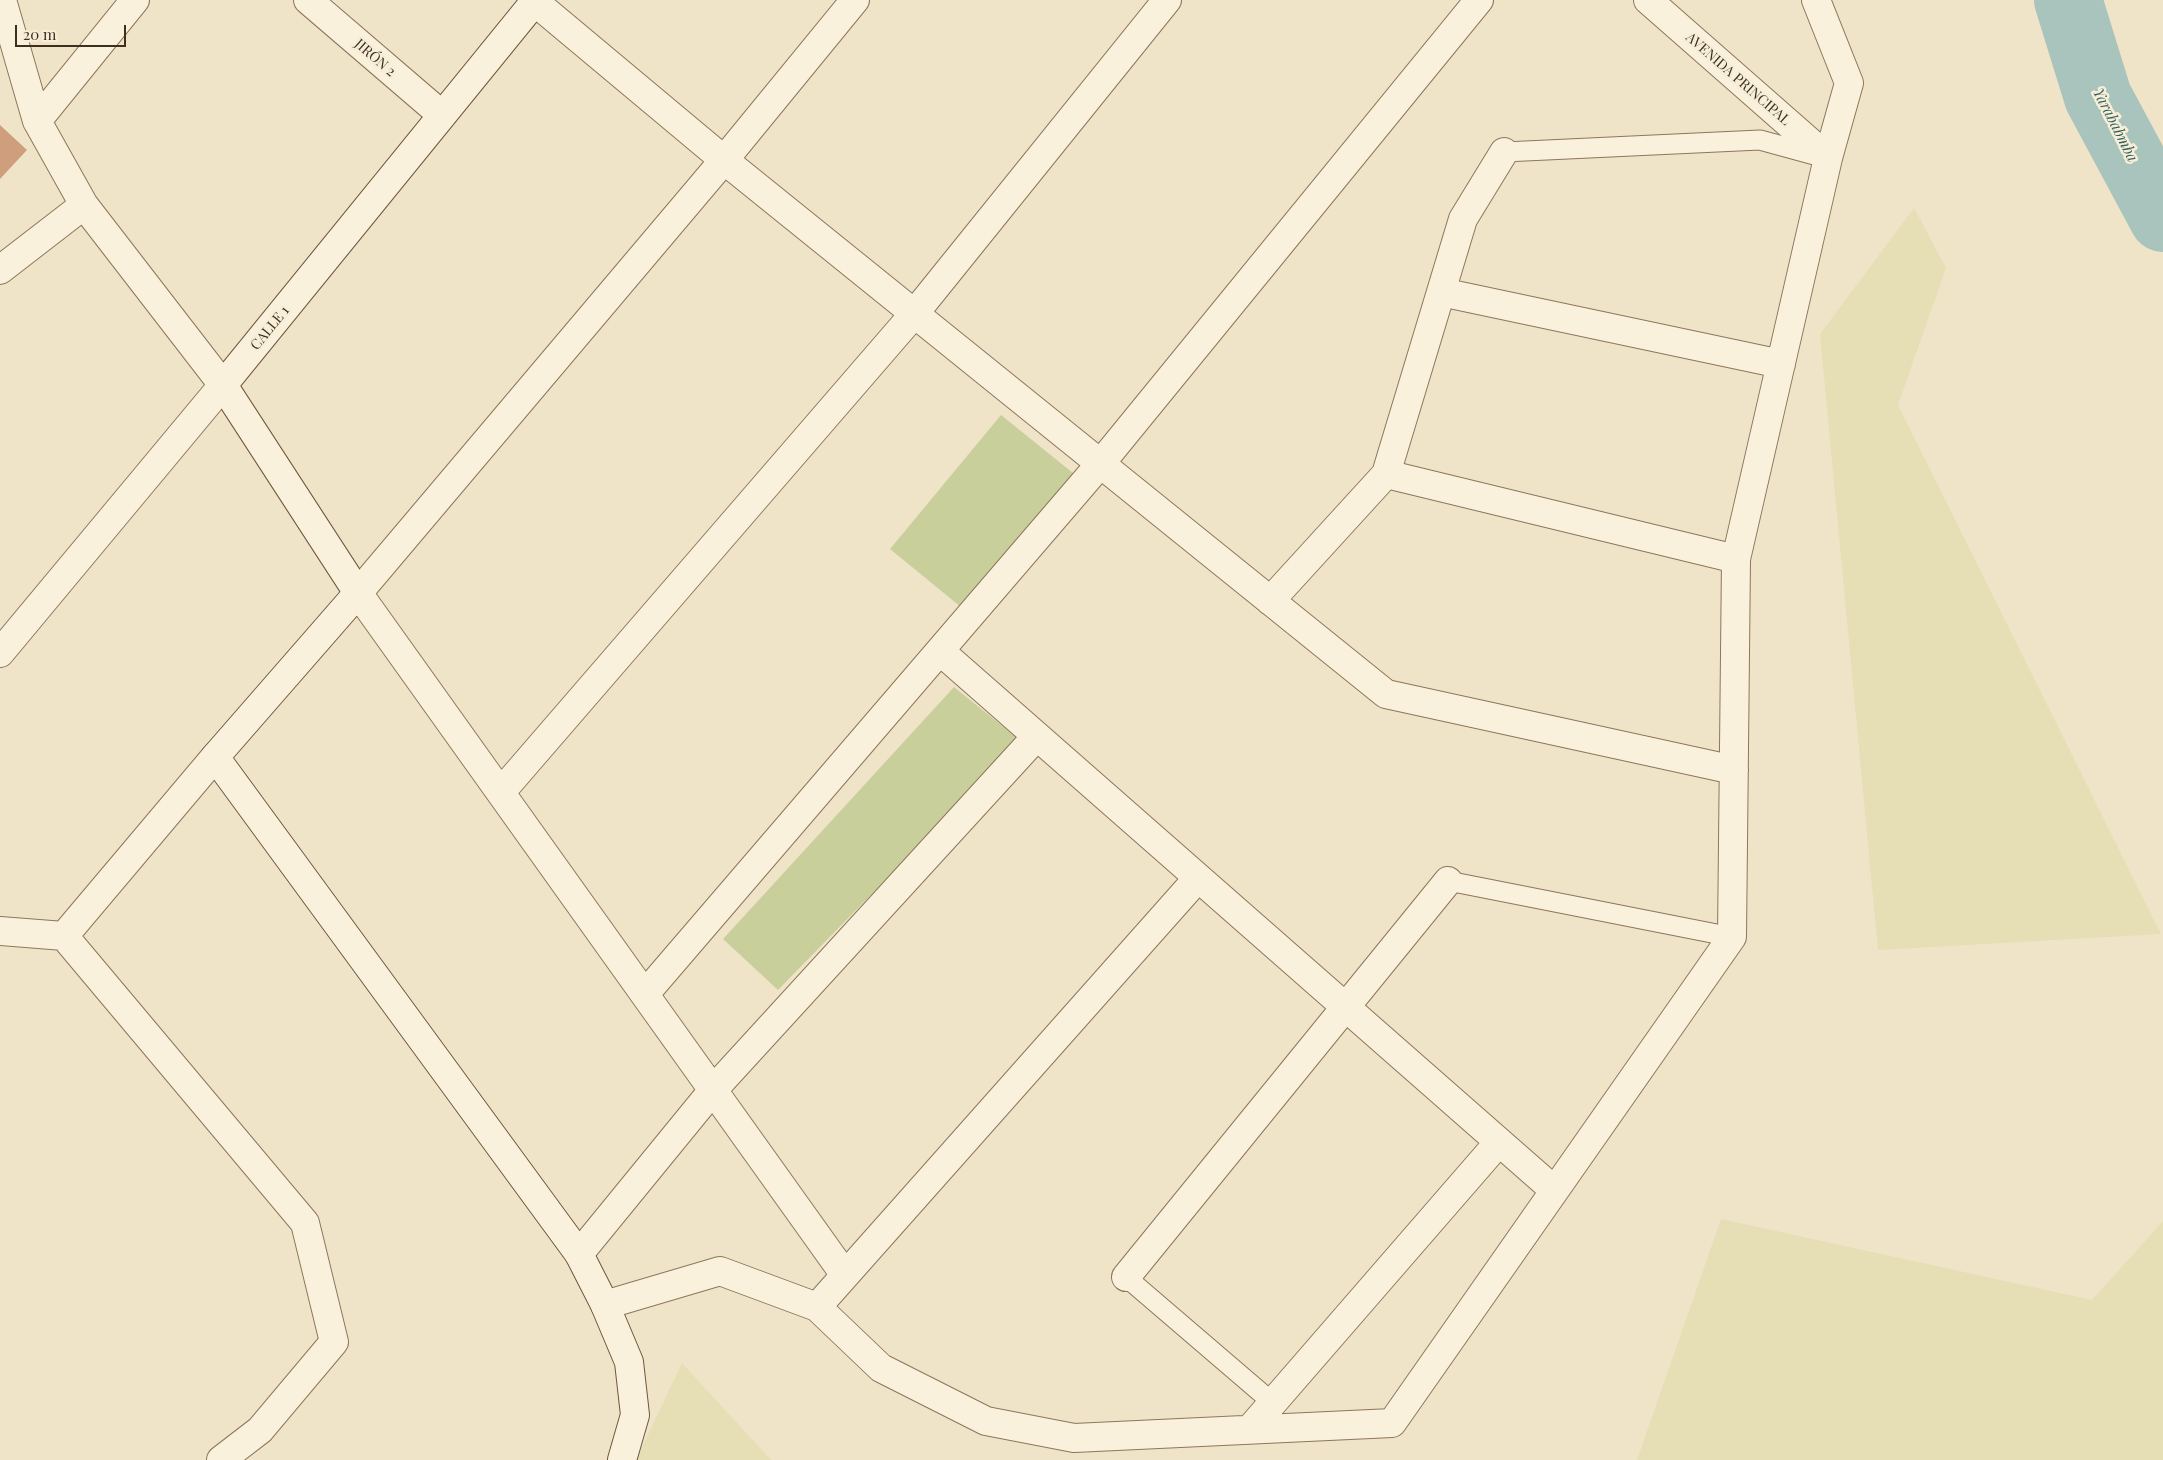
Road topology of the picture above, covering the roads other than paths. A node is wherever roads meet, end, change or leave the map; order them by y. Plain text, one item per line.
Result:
1 (2, 0) edge
2 (135, 0) edge
3 (308, 0) edge
4 (855, 0) edge
5 (1167, 0) edge
6 (1479, 0) edge
7 (1648, 0) edge
8 (1816, 0) edge
9 (535, 1) edge
10 (442, 116) junction
11 (37, 121) junction
12 (1504, 152) joint
13 (1828, 158) junction
14 (724, 160) junction
15 (84, 205) junction
16 (0, 270) edge
17 (1441, 292) junction
18 (914, 314) junction
19 (1781, 364) junction
20 (224, 386) junction
21 (1101, 463) junction
22 (1386, 474) junction
23 (1736, 559) junction
24 (358, 593) junction
25 (1270, 601) junction
26 (940, 651) junction
27 (0, 653) edge
28 (1037, 736) junction
29 (215, 757) junction
30 (1734, 770) junction
31 (501, 792) junction
32 (1198, 878) junction
33 (1448, 881) joint
34 (0, 931) edge
35 (64, 936) junction
36 (1732, 937) junction
37 (645, 994) junction
38 (1346, 1006) junction
39 (713, 1090) junction
40 (1499, 1142) junction
41 (1554, 1190) junction
42 (579, 1254) junction
43 (845, 1275) junction
44 (1126, 1277) joint
45 (605, 1305) junction
46 (817, 1307) junction
47 (1273, 1403) junction
48 (1250, 1429) junction
49 (221, 1460) edge
50 (622, 1460) edge

1 - 11 street
2 - 11 street
3 - 10 street, JIRÓN 2
4 - 14 street
5 - 18 street
6 - 21 street
7 - 13 street, AVENIDA PRINCIPAL
8 - 13 street
9 - 10 street, CALLE 1
9 - 14 street
10 - 20 street, CALLE 1
11 - 15 street
12 - 13 lane
12 - 17 street
13 - 19 street
14 - 18 street
14 - 24 street
15 - 16 street
15 - 20 street
17 - 19 street
17 - 22 street
18 - 21 street
18 - 31 street
19 - 23 street
20 - 24 street
20 - 27 street, CALLE 1
21 - 25 street
21 - 26 street
22 - 23 street
22 - 25 street
23 - 30 street
24 - 29 street
24 - 31 street
25 - 30 street
26 - 28 street
26 - 37 street
28 - 32 street
28 - 39 street
29 - 35 street
29 - 42 street
30 - 36 street
31 - 37 street
32 - 38 street
32 - 43 street
33 - 36 lane
33 - 38 street
34 - 35 street
35 - 49 street
36 - 41 street
37 - 39 street
38 - 40 street
38 - 44 street
39 - 42 street
39 - 43 street
40 - 41 street
40 - 47 street
41 - 48 street
42 - 45 street
43 - 46 street
44 - 47 lane
45 - 46 street
45 - 50 street
46 - 48 street
47 - 48 street

